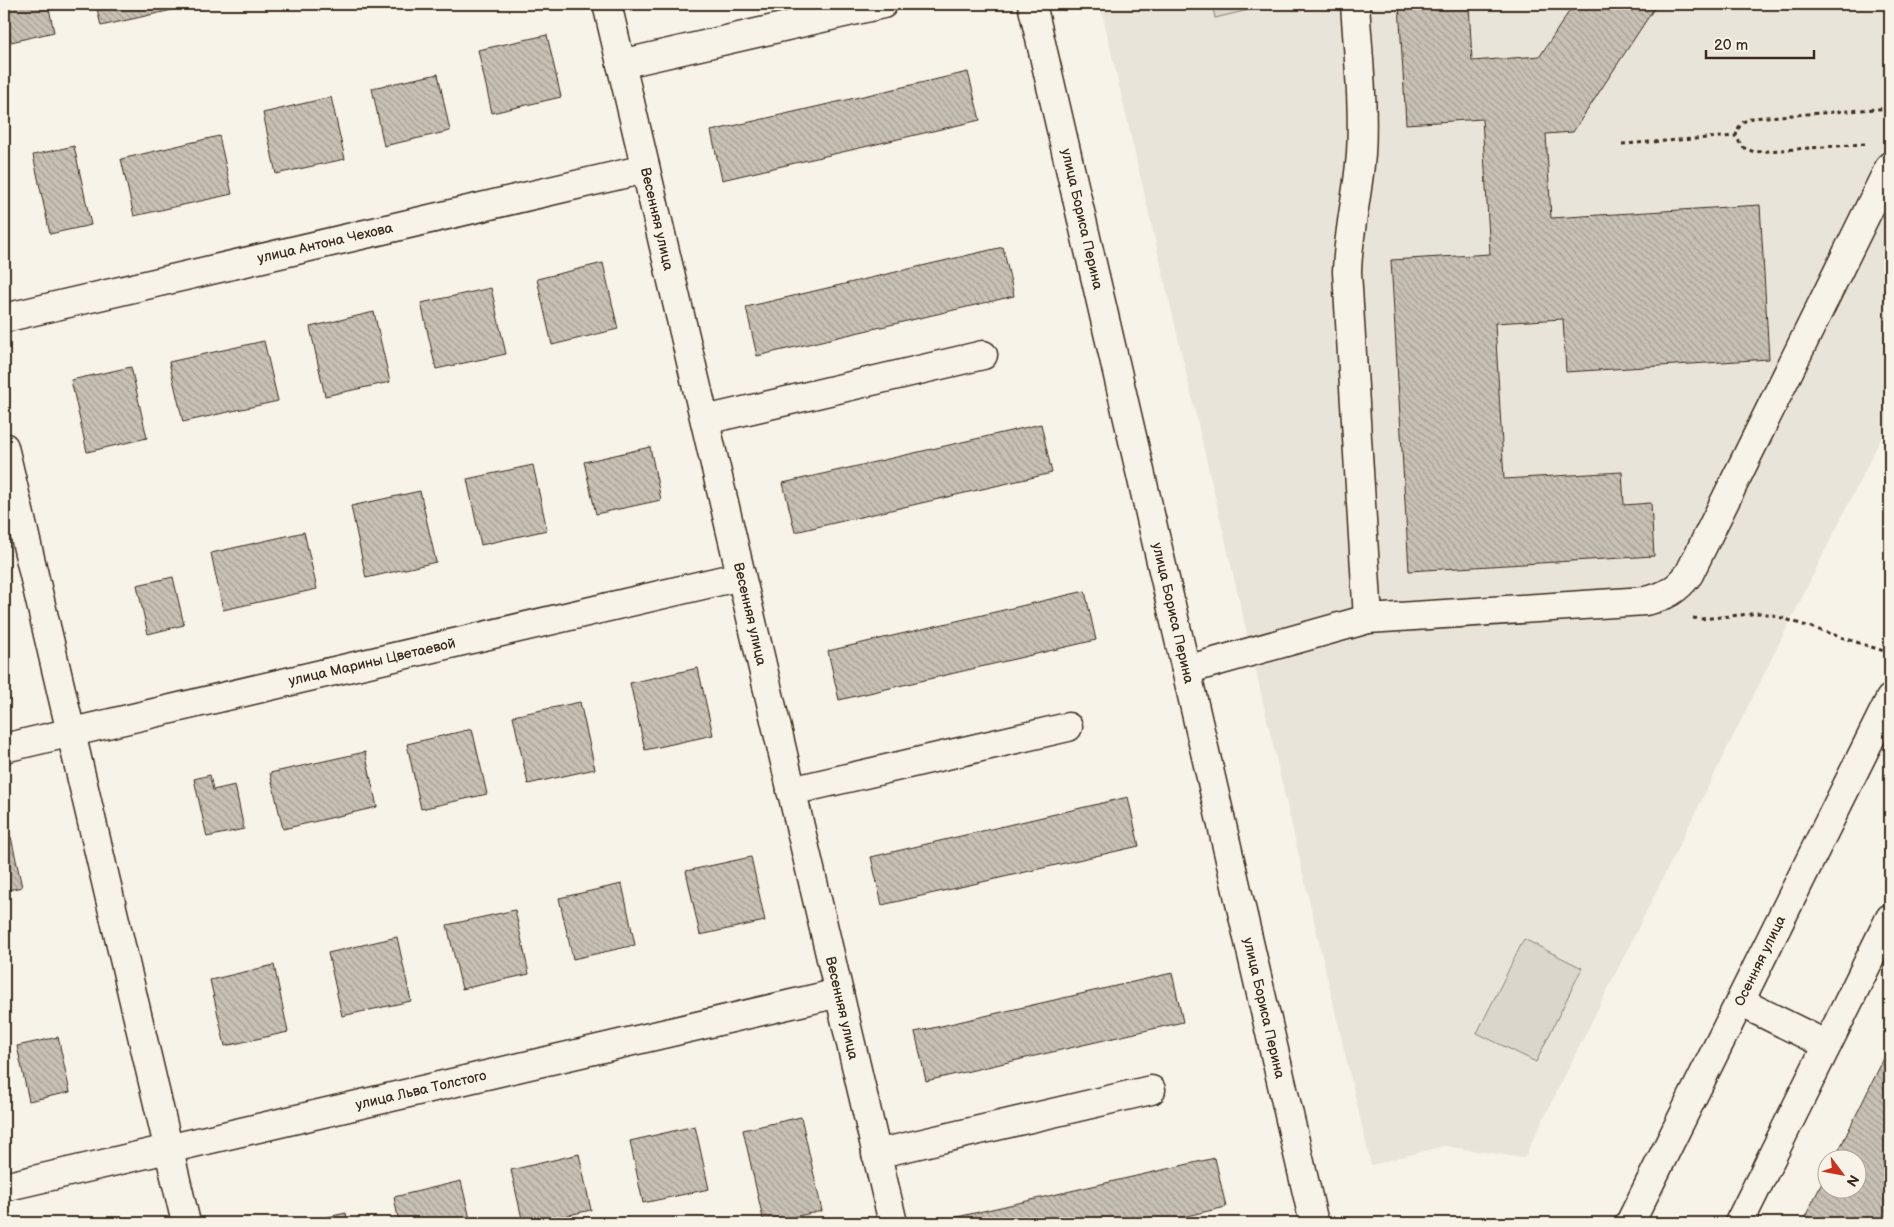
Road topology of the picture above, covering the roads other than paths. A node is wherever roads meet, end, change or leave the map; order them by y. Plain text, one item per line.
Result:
1 (607, 4) edge
2 (883, 4) edge
3 (1032, 4) edge
4 (1355, 4) edge
5 (621, 64) junction
6 (1890, 166) edge
7 (645, 169) junction
8 (4, 318) edge
9 (982, 355) dead end
10 (705, 420) junction
11 (4, 448) edge
12 (741, 576) junction
13 (1368, 619) junction
14 (1186, 670) junction
15 (1890, 699) edge
16 (1068, 727) dead end
17 (71, 732) junction
18 (4, 748) edge
19 (791, 791) junction
20 (1890, 918) edge
21 (838, 993) junction
22 (1740, 1002) junction
23 (1827, 1045) junction
24 (1151, 1090) dead end
25 (168, 1149) junction
26 (876, 1154) junction
27 (4, 1187) edge
28 (186, 1223) edge
29 (893, 1223) edge
30 (1314, 1223) edge
31 (1630, 1223) edge
32 (1739, 1223) edge

1 - 5 street, Весенняя улица
2 - 5 street
3 - 14 street, улица Бориса Перина
4 - 13 street
5 - 7 street, Весенняя улица
6 - 13 street
7 - 8 street, улица Антона Чехова
7 - 10 street, Весенняя улица
9 - 10 street
10 - 12 street, Весенняя улица
11 - 17 street
12 - 17 street, улица Марины Цветаевой
12 - 19 street, Весенняя улица
13 - 14 street
14 - 30 street, улица Бориса Перина
15 - 22 street, Осенняя улица
16 - 19 street
17 - 18 street, улица Марины Цветаевой
17 - 25 street
19 - 21 street, Весенняя улица
20 - 23 street
21 - 25 street, улица Льва Толстого
21 - 26 street, Весенняя улица
22 - 23 street
22 - 31 street, Осенняя улица
23 - 32 street
24 - 26 street
25 - 27 street, улица Льва Толстого
25 - 28 street
26 - 29 street, Весенняя улица

